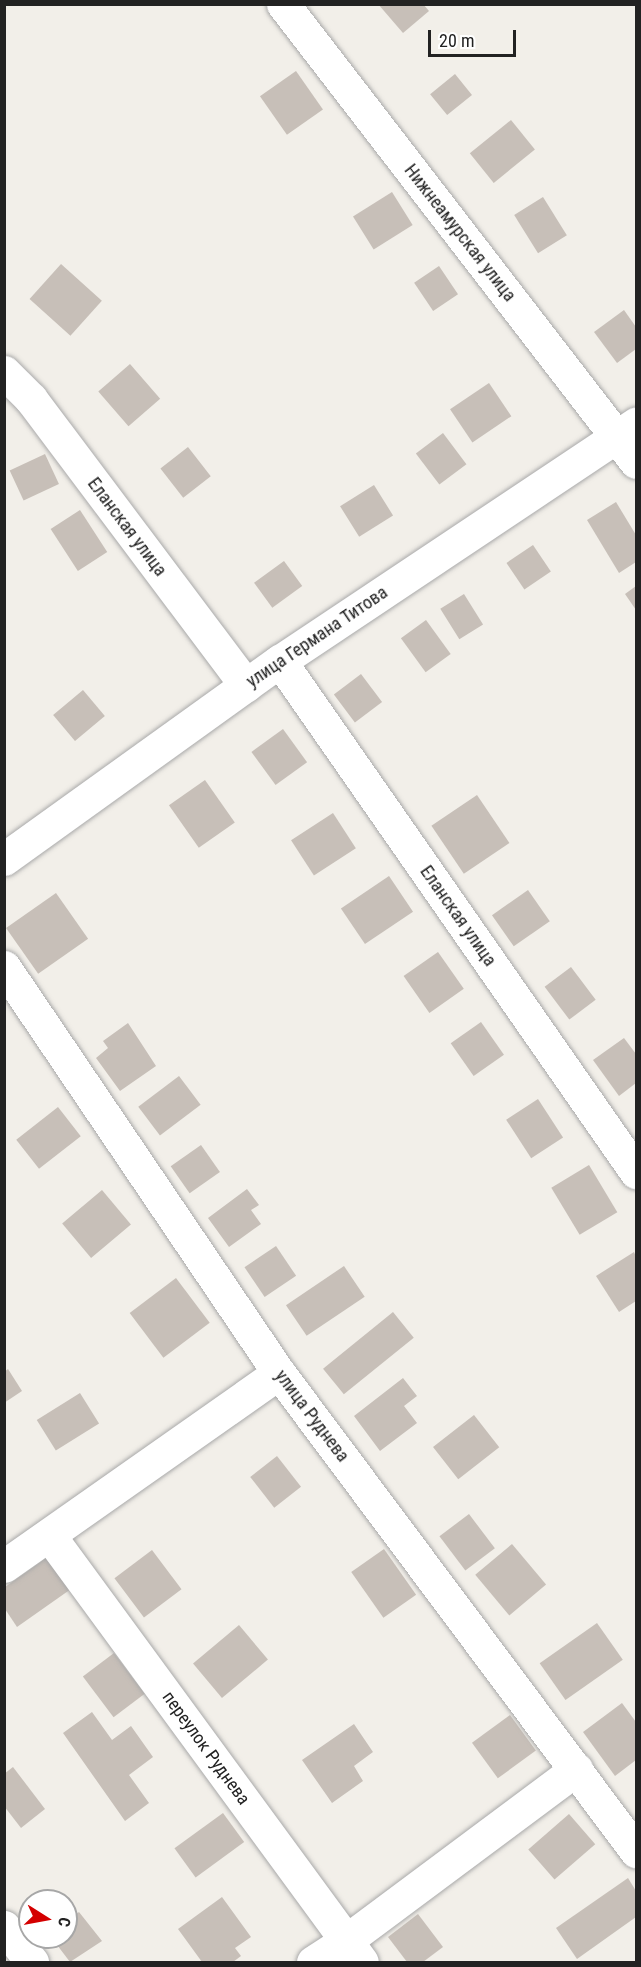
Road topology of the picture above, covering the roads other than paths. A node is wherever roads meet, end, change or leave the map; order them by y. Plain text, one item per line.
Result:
1 (283, 4) edge
2 (4, 372) edge
3 (630, 441) edge
4 (280, 661) junction
5 (246, 685) junction
6 (4, 859) edge
7 (4, 967) edge
8 (636, 1172) edge
9 (279, 1373) junction
10 (49, 1535) junction
11 (4, 1566) edge
12 (576, 1769) junction
13 (636, 1851) edge
14 (4, 1927) edge
15 (355, 1951) edge
16 (32, 1962) edge
17 (313, 1962) edge

1 - 3 street, Нижнеамурская улица
2 - 5 street, Еланская улица
3 - 4 street, улица Германа Титова
4 - 5 street, улица Германа Титова
4 - 8 street, Еланская улица
5 - 6 street, улица Германа Титова
7 - 9 street, улица Руднева
9 - 10 street
9 - 12 street, улица Руднева
10 - 11 street
10 - 15 street, переулок Руднева
12 - 13 street, улица Руднева
12 - 15 street
14 - 16 street
15 - 17 street

